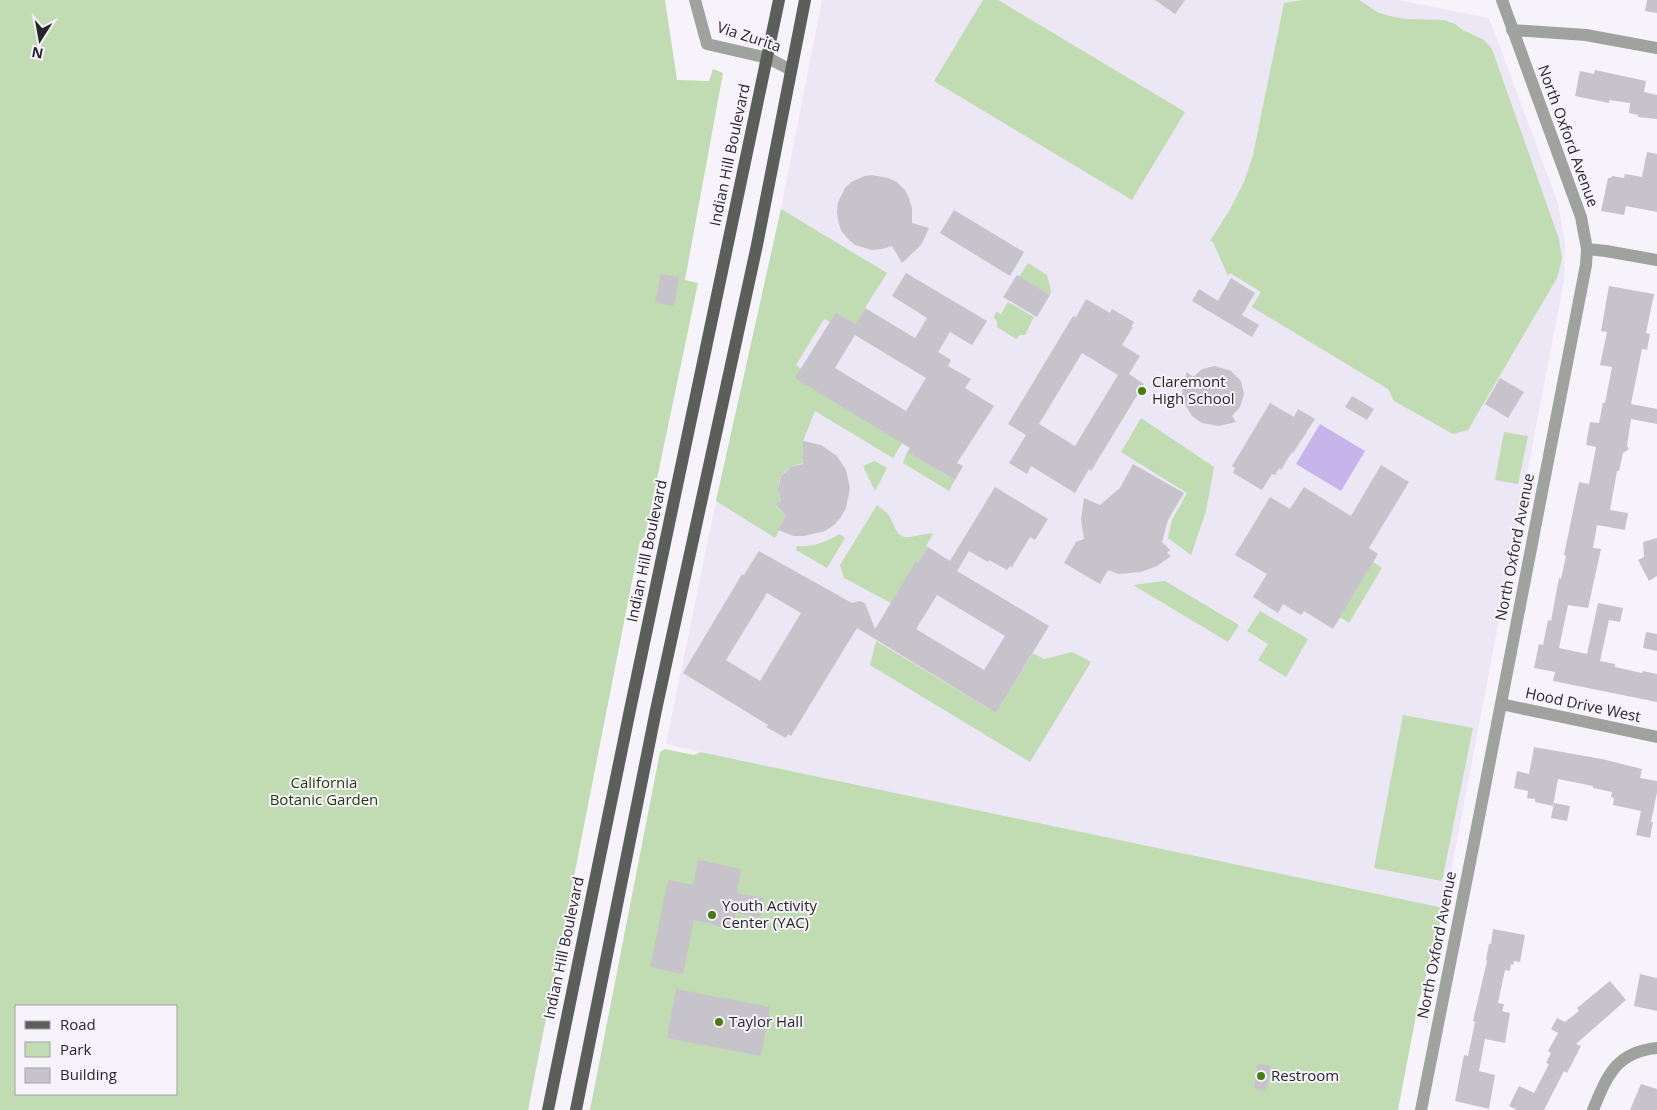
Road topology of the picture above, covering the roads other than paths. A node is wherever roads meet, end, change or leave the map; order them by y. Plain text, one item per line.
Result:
1 (696, 0) edge
2 (779, 0) edge
3 (805, 0) edge
4 (1502, 0) edge
5 (1512, 30) junction
6 (1657, 48) edge
7 (768, 58) junction
8 (792, 70) junction
9 (1587, 249) junction
10 (1657, 260) edge
11 (1501, 704) junction
12 (1657, 737) edge
13 (1657, 1048) edge
14 (548, 1110) edge
15 (576, 1110) edge
16 (1421, 1110) edge
17 (1594, 1110) edge

1 - 7 street, Via Zurita
2 - 7 main road, Indian Hill Boulevard
3 - 8 main road
4 - 5 street, North Oxford Avenue
5 - 6 street
5 - 9 street, North Oxford Avenue
7 - 8 street, Via Zurita
7 - 14 main road, Indian Hill Boulevard
8 - 15 main road
9 - 10 street
9 - 11 street, North Oxford Avenue
11 - 12 street, Hood Drive West
11 - 16 street, North Oxford Avenue
13 - 17 street

